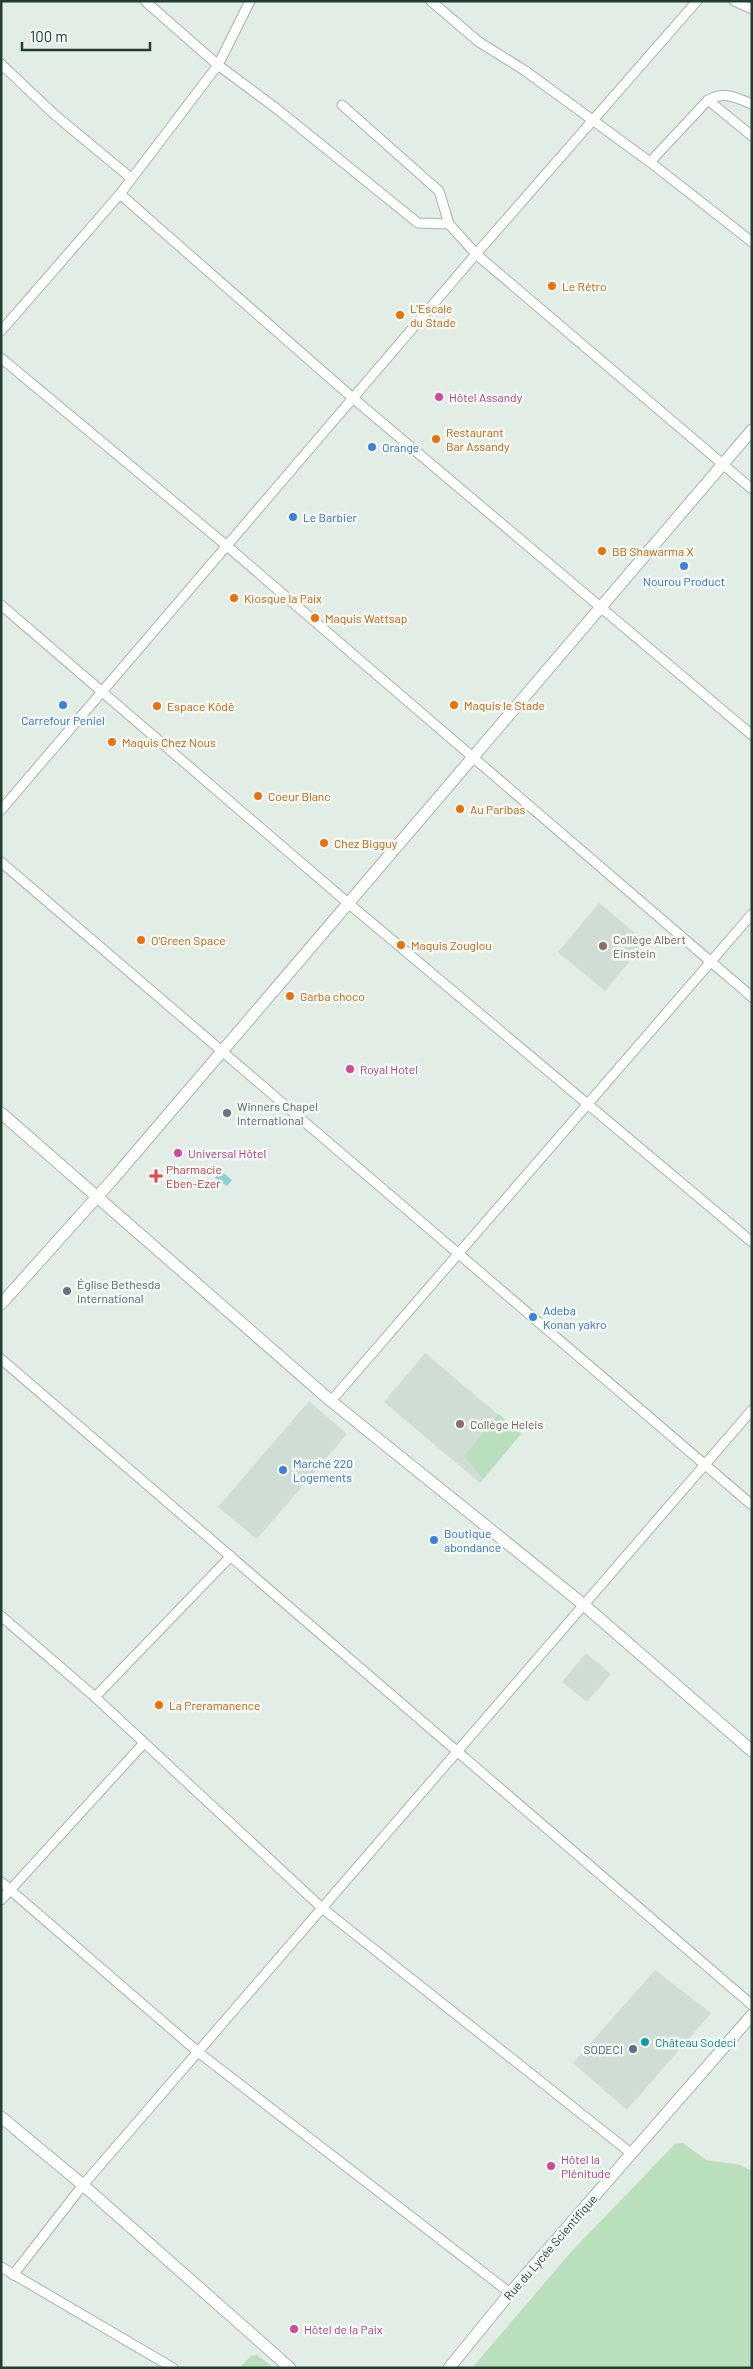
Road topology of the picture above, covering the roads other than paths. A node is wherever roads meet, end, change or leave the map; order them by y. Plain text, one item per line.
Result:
1 (146, 1) edge
2 (250, 1) edge
3 (431, 1) edge
4 (697, 1) edge
5 (734, 1) edge
6 (752, 9) edge
7 (1, 64) edge
8 (218, 65) junction
9 (708, 100) junction
10 (752, 104) edge
11 (342, 106) dead end
12 (592, 120) junction
13 (752, 136) edge
14 (650, 162) junction
15 (131, 178) junction
16 (120, 194) junction
17 (449, 224) junction
18 (752, 242) edge
19 (476, 254) junction
20 (1, 331) edge
21 (1, 358) edge
22 (354, 399) junction
23 (752, 430) edge
24 (723, 464) junction
25 (752, 489) edge
26 (227, 546) junction
27 (1, 605) edge
28 (600, 607) junction
29 (101, 691) junction
30 (752, 735) edge
31 (472, 756) junction
32 (1, 810) edge
33 (1, 862) edge
34 (348, 903) junction
35 (752, 914) edge
36 (712, 962) junction
37 (752, 996) edge
38 (222, 1051) junction
39 (588, 1105) junction
40 (1, 1113) edge
41 (98, 1196) junction
42 (752, 1242) edge
43 (460, 1254) junction
44 (1, 1304) edge
45 (1, 1359) edge
46 (331, 1401) junction
47 (752, 1410) edge
48 (705, 1464) junction
49 (752, 1505) edge
50 (231, 1556) junction
51 (584, 1604) junction
52 (1, 1616) edge
53 (95, 1697) junction
54 (144, 1743) junction
55 (752, 1751) edge
56 (457, 1752) junction
57 (1, 1882) edge
58 (9, 1891) junction
59 (1, 1900) edge
60 (322, 1908) junction
61 (752, 2005) edge
62 (752, 2015) edge
63 (198, 2052) junction
64 (1, 2117) edge
65 (632, 2154) junction
66 (83, 2185) junction
67 (1, 2268) edge
68 (13, 2274) junction
69 (510, 2293) junction
70 (172, 2368) edge
71 (290, 2368) edge
72 (448, 2368) edge

1 - 8 street
2 - 8 street
3 - 12 street
4 - 12 street
5 - 6 street
7 - 15 street
8 - 15 street
8 - 17 street
9 - 10 street
9 - 13 street
9 - 14 street
11 - 17 street
12 - 14 street
12 - 19 street
14 - 18 street
15 - 16 street
16 - 20 street
16 - 22 street
17 - 19 street
19 - 22 street
19 - 24 street
21 - 26 street
22 - 26 street
22 - 28 street
23 - 24 street
24 - 25 street
24 - 28 street
26 - 29 street
26 - 31 street
27 - 29 street
28 - 30 street
28 - 31 street
29 - 32 street
29 - 34 street
31 - 34 street
31 - 36 street
33 - 38 street
34 - 38 street
34 - 39 street
35 - 36 street
36 - 37 street
36 - 39 street
38 - 41 street
38 - 43 street
39 - 42 street
39 - 43 street
40 - 41 street
41 - 44 street
41 - 46 street
43 - 46 street
43 - 48 street
45 - 50 street
46 - 51 street
47 - 48 street
48 - 49 street
48 - 51 street
50 - 53 street
50 - 56 street
51 - 55 street
51 - 56 street
52 - 53 street
53 - 54 street
54 - 58 street
54 - 60 street
56 - 60 street
56 - 61 street
57 - 58 street
58 - 59 street
58 - 63 street
60 - 63 street
60 - 65 street
62 - 65 street, Rue du Lycée Scientifique
63 - 66 street
63 - 69 street
64 - 66 street
65 - 69 street, Rue du Lycée Scientifique
66 - 68 street
66 - 71 street
67 - 68 street
68 - 70 street
69 - 72 street, Rue du Lycée Scientifique

